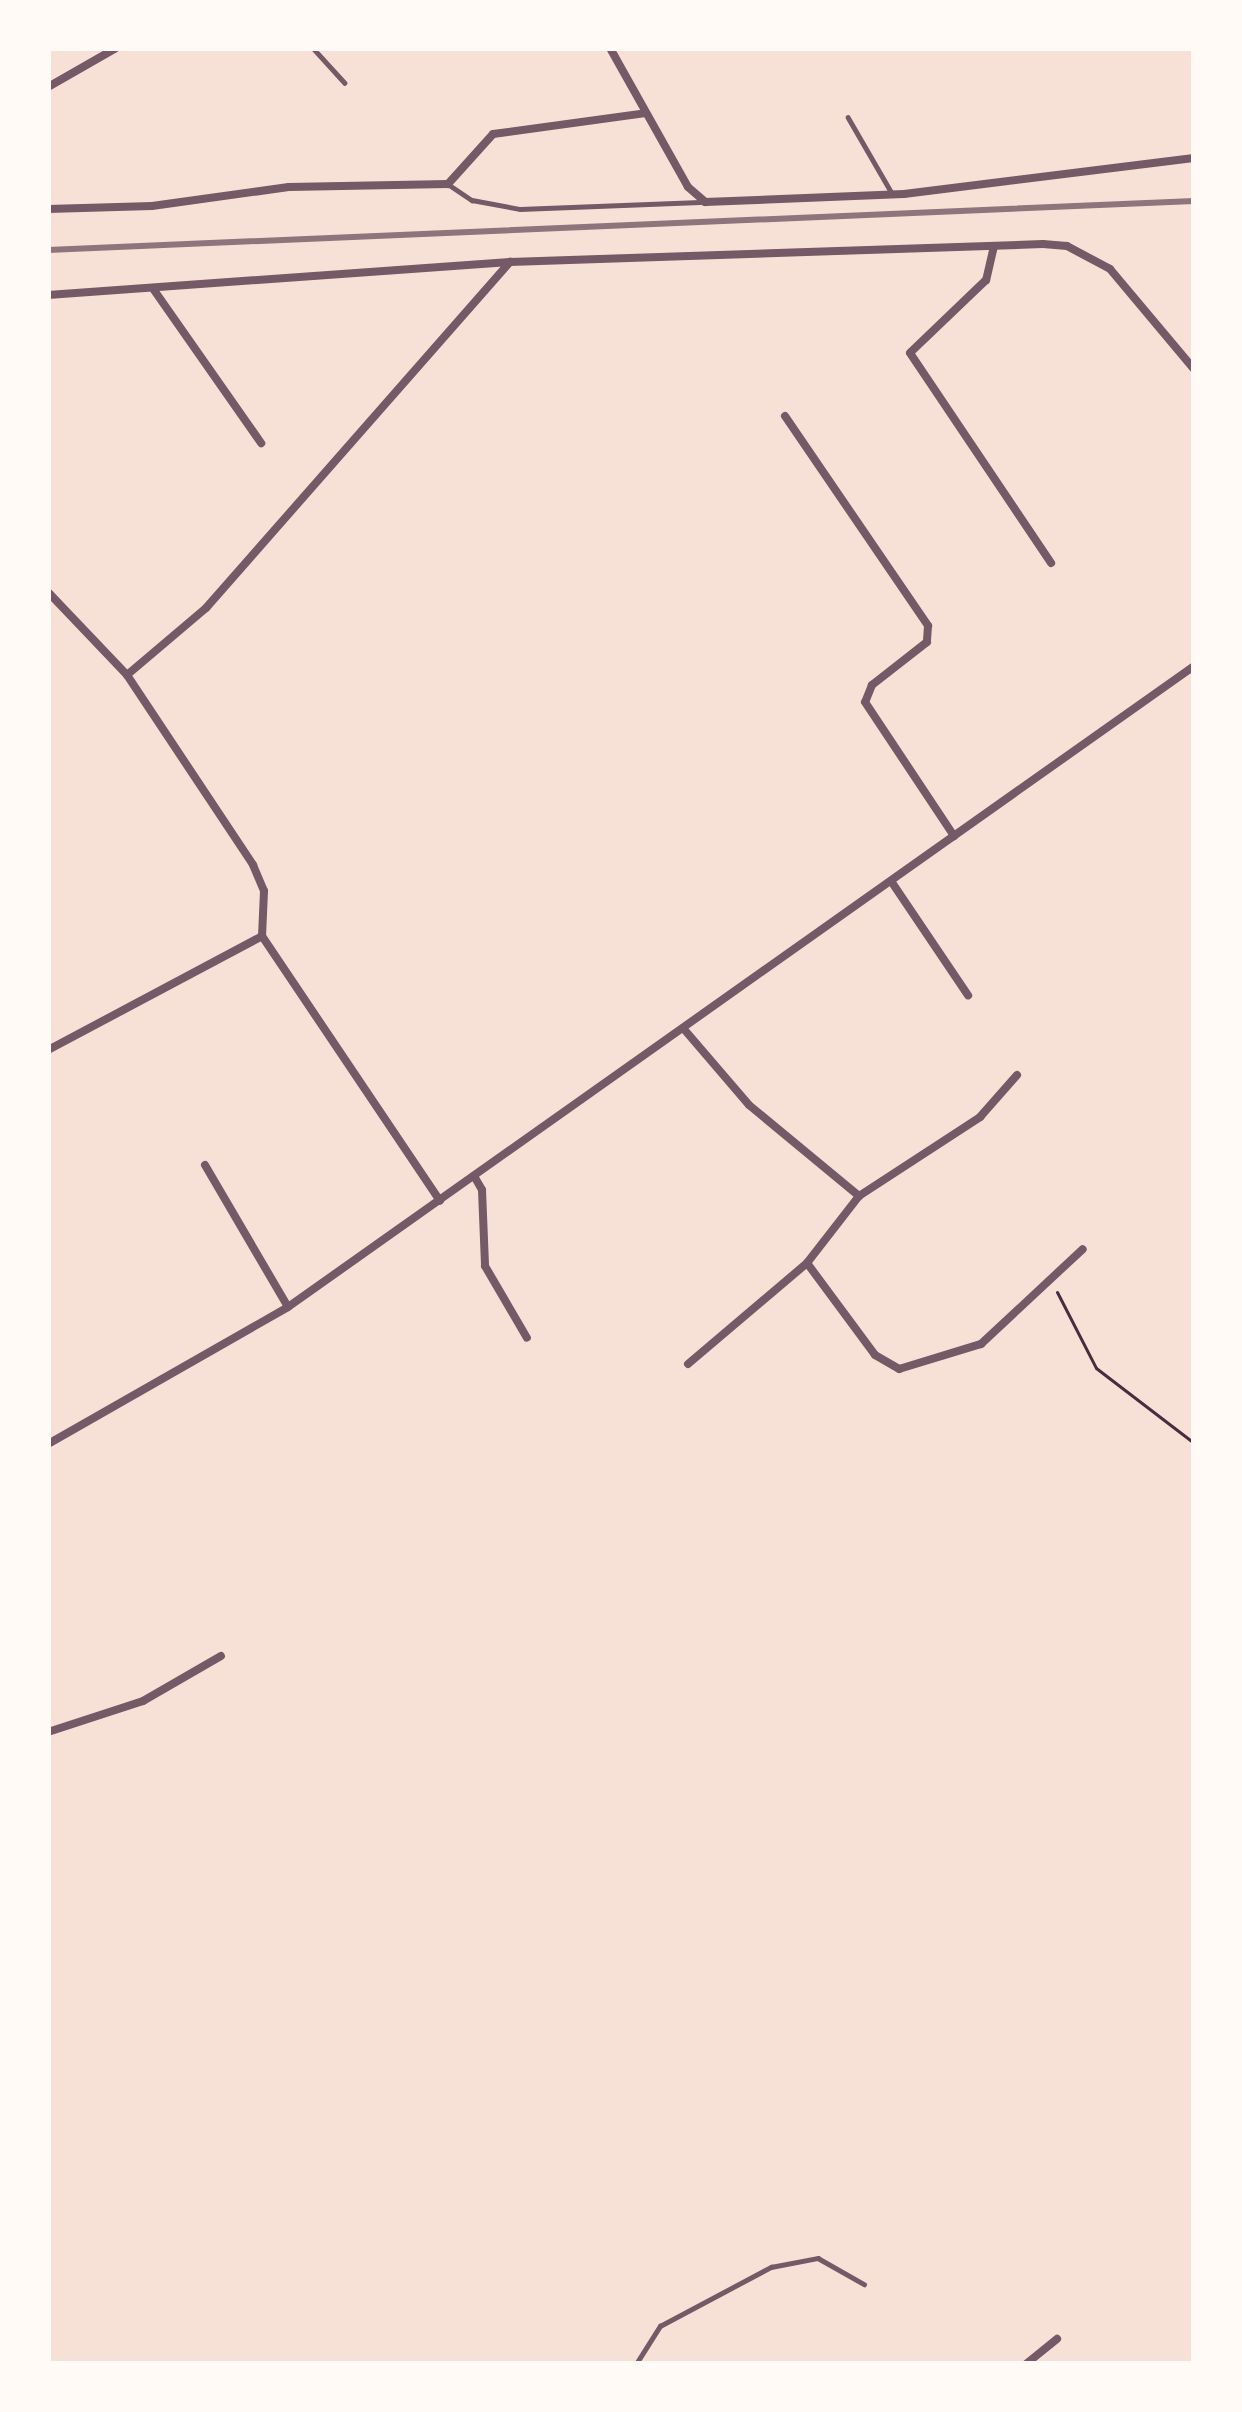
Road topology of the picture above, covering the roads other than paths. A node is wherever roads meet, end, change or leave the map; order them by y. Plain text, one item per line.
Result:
1 (116, 48) edge
2 (313, 48) edge
3 (610, 48) edge
4 (345, 83) dead end
5 (48, 87) edge
6 (646, 113) junction
7 (848, 117) dead end
8 (1194, 158) edge
9 (448, 184) junction
10 (893, 195) junction
11 (705, 202) junction
12 (48, 209) edge
13 (994, 246) junction
14 (510, 262) junction
15 (154, 290) junction
16 (48, 295) edge
17 (1194, 369) edge
18 (785, 416) dead end
19 (261, 442) dead end
20 (1052, 562) dead end
21 (48, 592) edge
22 (1190, 668) edge
23 (127, 675) junction
24 (1194, 680) edge
25 (954, 836) junction
26 (891, 881) junction
27 (262, 936) junction
28 (968, 995) dead end
29 (683, 1028) junction
30 (48, 1050) edge
31 (1017, 1076) dead end
32 (206, 1166) dead end
33 (474, 1176) junction
34 (859, 1196) junction
35 (440, 1201) junction
36 (1083, 1249) dead end
37 (807, 1263) junction
38 (288, 1307) junction
39 (527, 1338) dead end
40 (688, 1364) dead end
41 (48, 1444) edge
42 (221, 1656) dead end
43 (48, 1732) edge
44 (864, 2284) dead end
45 (1057, 2338) dead end
46 (636, 2364) edge
47 (1027, 2364) edge

1 - 5 street
2 - 4 lane
3 - 6 street
6 - 9 street
6 - 11 street
7 - 10 lane
8 - 10 street
9 - 11 lane
9 - 12 street
10 - 11 street
13 - 14 street
13 - 17 street
13 - 20 street
14 - 15 street
14 - 23 street
15 - 16 street
15 - 19 street
18 - 25 street
21 - 23 street
22 - 24 street
22 - 25 street
23 - 27 street
25 - 26 street
26 - 28 street
26 - 29 street
27 - 30 street
27 - 35 street
29 - 33 street
29 - 34 street
31 - 34 street
32 - 38 street
33 - 35 street
33 - 39 street
34 - 37 street
35 - 38 street
36 - 37 street
37 - 40 street
38 - 41 street
42 - 43 street
44 - 46 lane
45 - 47 street

